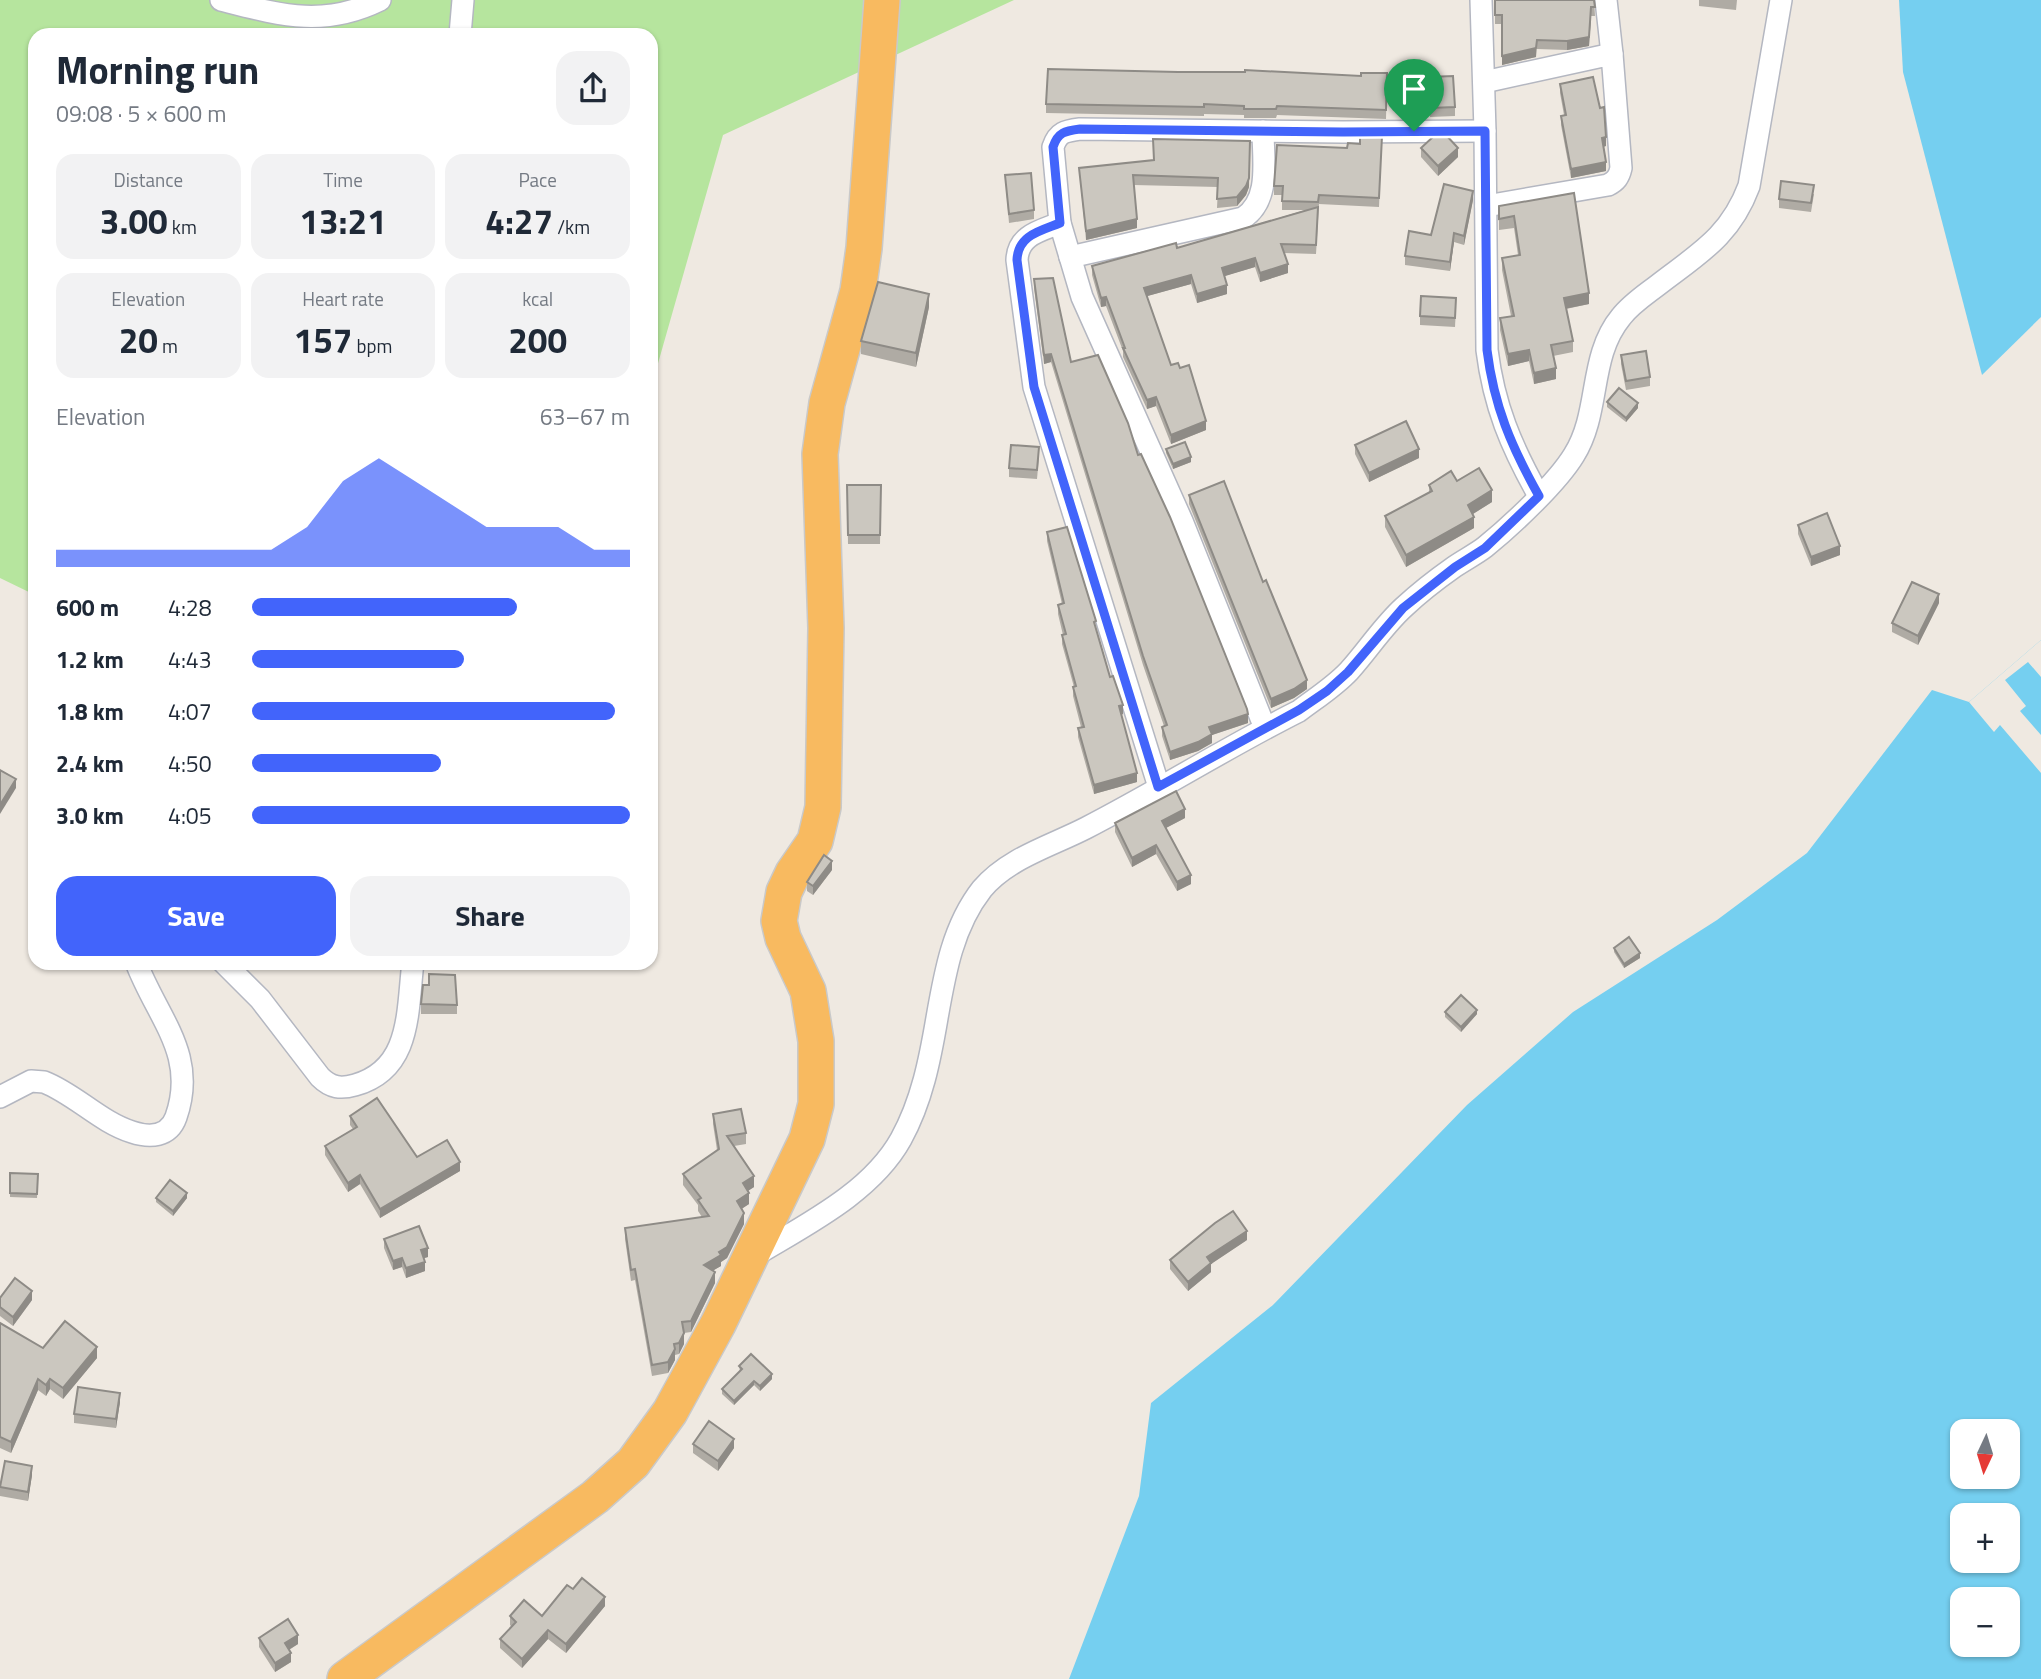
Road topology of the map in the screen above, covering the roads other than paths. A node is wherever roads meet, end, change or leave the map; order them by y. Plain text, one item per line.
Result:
1 (221, 0) edge
2 (380, 0) edge
3 (463, 0) edge
4 (882, 0) edge
5 (1481, 0) edge
6 (1606, 0) edge
7 (1782, 0) edge
8 (461, 28) edge
9 (1612, 54) junction
10 (1485, 82) junction
11 (1263, 131) junction
12 (1485, 131) junction
13 (1486, 206) junction
14 (1060, 223) junction
15 (1070, 257) junction
16 (1539, 496) junction
17 (1265, 728) junction
18 (1158, 787) junction
19 (139, 970) edge
20 (231, 970) edge
21 (411, 970) edge
22 (0, 1097) edge
23 (749, 1259) junction
24 (345, 1679) edge

1 - 2 street
3 - 8 street
4 - 23 highway
5 - 10 street
6 - 9 street
7 - 16 street
9 - 10 street
9 - 13 street
10 - 12 street
11 - 12 street
11 - 14 street
11 - 15 street
12 - 13 street
13 - 16 street
14 - 15 street
14 - 18 street
15 - 17 street
16 - 17 street
17 - 18 street
18 - 23 street
19 - 22 street
20 - 21 street
23 - 24 highway

